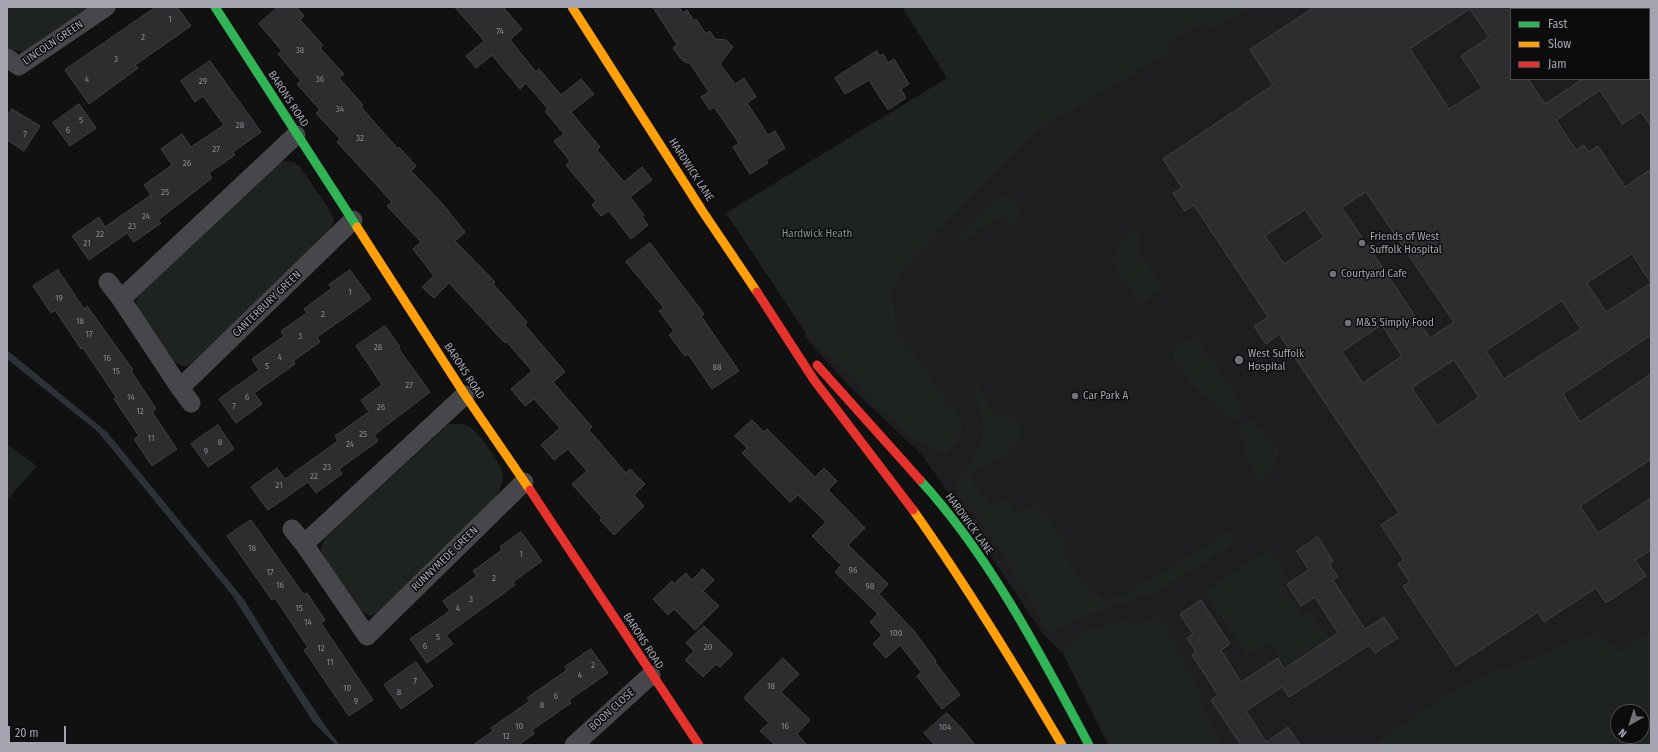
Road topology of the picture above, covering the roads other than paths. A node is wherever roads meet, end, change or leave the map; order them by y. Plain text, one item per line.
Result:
1 (106, 7) edge
2 (215, 7) edge
3 (572, 7) edge
4 (20, 67) edge
5 (296, 134) junction
6 (353, 220) junction
7 (108, 282) dead end
8 (121, 300) junction
9 (793, 344) junction
10 (465, 395) junction
11 (524, 482) junction
12 (292, 529) dead end
13 (304, 544) junction
14 (651, 675) junction
15 (574, 745) edge
16 (699, 745) edge
17 (1062, 745) edge
18 (1089, 745) edge

1 - 4 street, LINCOLN GREEN
2 - 5 street, BARONS ROAD
3 - 9 street, HARDWICK LANE
5 - 6 street, BARONS ROAD
5 - 8 street
6 - 8 street, CANTERBURY GREEN
6 - 10 street, BARONS ROAD
7 - 8 street, CANTERBURY GREEN
9 - 17 street, HARDWICK LANE
9 - 18 street, HARDWICK LANE
10 - 11 street, BARONS ROAD
10 - 13 street
11 - 13 street, RUNNYMEDE GREEN
11 - 14 street, BARONS ROAD
12 - 13 street, RUNNYMEDE GREEN
14 - 15 street, BOON CLOSE
14 - 16 street, BARONS ROAD

